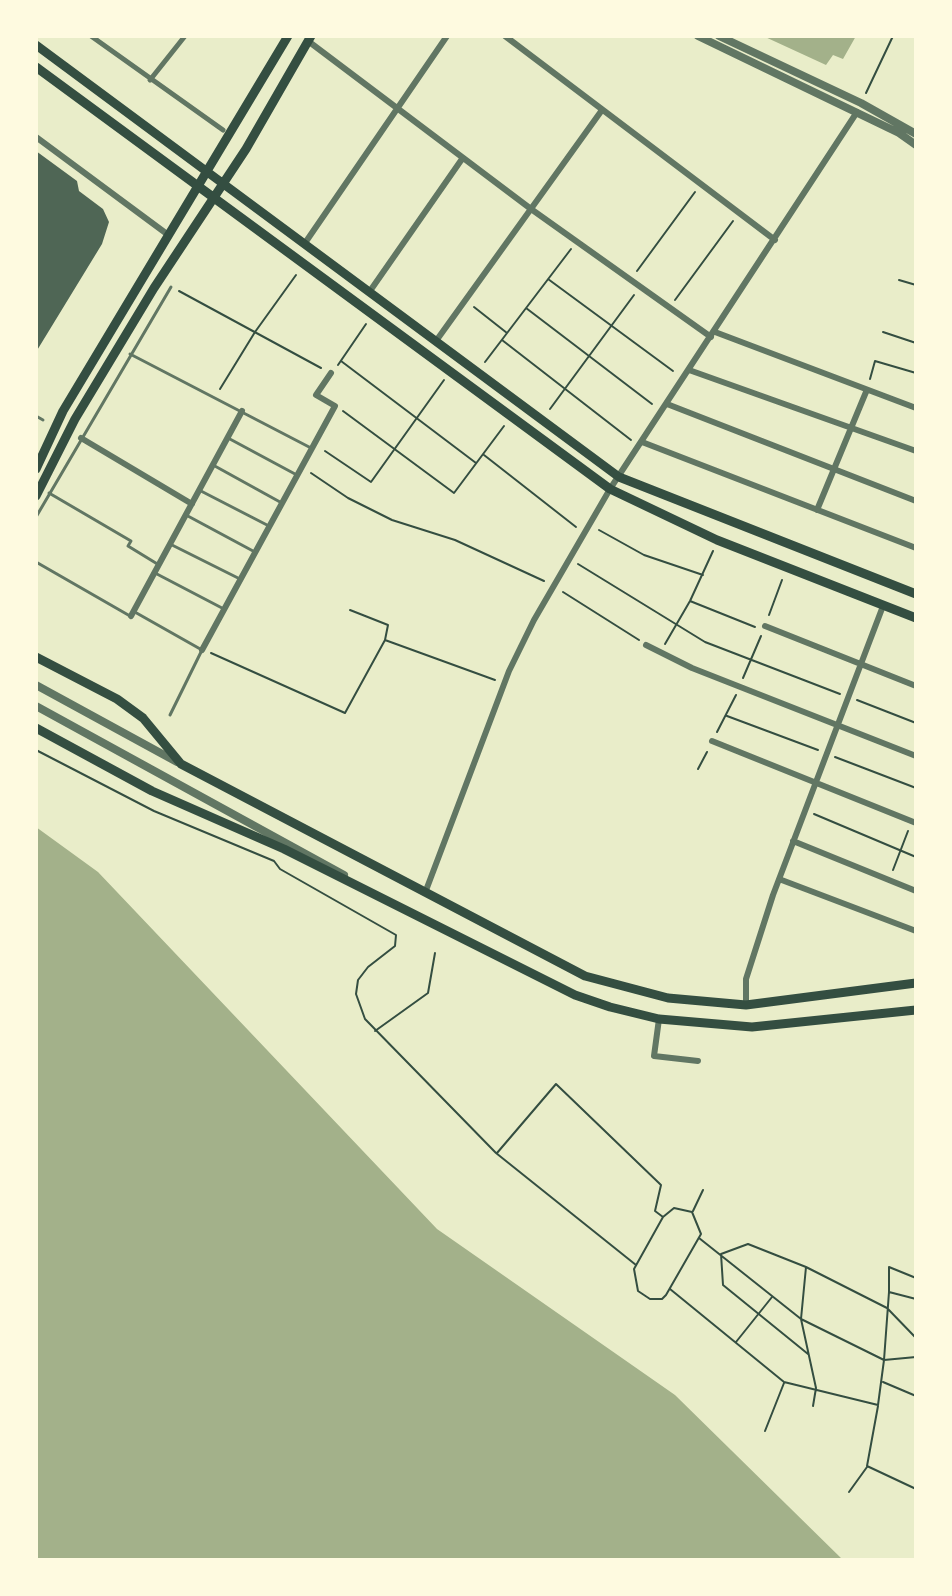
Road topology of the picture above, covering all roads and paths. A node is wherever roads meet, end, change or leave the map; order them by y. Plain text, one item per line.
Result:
1 (91, 36) edge
2 (288, 36) edge
3 (447, 36) edge
4 (505, 36) edge
5 (698, 36) edge
6 (719, 36) edge
7 (893, 36) edge
8 (181, 37) edge
9 (310, 39) edge
10 (36, 45) edge
11 (36, 67) edge
12 (150, 80) junction
13 (861, 103) junction
14 (398, 107) junction
15 (602, 110) junction
16 (857, 112) junction
17 (223, 130) dead end
18 (916, 134) edge
19 (36, 137) edge
20 (916, 145) edge
21 (462, 159) junction
22 (206, 169) junction
23 (224, 183) junction
24 (197, 184) junction
25 (700, 185) junction
26 (215, 198) junction
27 (531, 209) junction
28 (738, 214) junction
29 (167, 234) junction
30 (775, 240) junction
31 (577, 242) junction
32 (305, 243) junction
33 (304, 263) junction
34 (548, 279) junction
35 (630, 280) junction
36 (899, 280) dead end
37 (916, 285) edge
38 (171, 287) joint
39 (640, 287) junction
40 (370, 291) junction
41 (464, 299) junction
42 (526, 308) junction
43 (669, 308) junction
44 (374, 314) junction
45 (612, 326) junction
46 (255, 332) junction
47 (883, 332) dead end
48 (507, 333) junction
49 (713, 335) junction
50 (502, 340) junction
51 (436, 341) junction
52 (916, 343) edge
53 (130, 354) junction
54 (590, 357) junction
55 (341, 361) junction
56 (451, 370) junction
57 (689, 370) junction
58 (478, 371) junction
59 (331, 373) junction
60 (916, 373) edge
61 (684, 378) junction
62 (566, 389) junction
63 (866, 392) junction
64 (216, 397) junction
65 (667, 404) junction
66 (335, 406) junction
67 (916, 408) edge
68 (242, 411) junction
69 (662, 412) junction
70 (512, 415) junction
71 (36, 416) edge
72 (543, 418) junction
73 (417, 419) junction
74 (43, 420) dead end
75 (851, 428) junction
76 (81, 438) junction
77 (228, 438) junction
78 (641, 444) junction
79 (312, 446) junction
80 (395, 449) junction
81 (916, 451) edge
82 (484, 455) junction
83 (477, 464) junction
84 (213, 465) junction
85 (302, 466) junction
86 (36, 469) edge
87 (834, 469) junction
88 (297, 475) junction
89 (619, 477) junction
90 (610, 489) junction
91 (199, 490) junction
92 (49, 493) junction
93 (36, 496) edge
94 (916, 501) edge
95 (282, 503) junction
96 (192, 504) junction
97 (817, 510) junction
98 (186, 515) junction
99 (36, 517) edge
100 (588, 525) junction
101 (269, 526) junction
102 (583, 532) junction
103 (717, 540) junction
104 (170, 544) junction
105 (916, 548) edge
106 (255, 552) junction
107 (569, 558) junction
108 (36, 562) edge
109 (159, 565) junction
110 (786, 567) junction
111 (155, 573) junction
112 (703, 575) junction
113 (240, 579) junction
114 (553, 585) junction
115 (916, 594) edge
116 (690, 601) junction
117 (883, 606) junction
118 (224, 609) junction
119 (350, 610) dead end
120 (132, 614) junction
121 (916, 618) edge
122 (677, 624) junction
123 (765, 626) joint
124 (385, 640) junction
125 (646, 645) joint
126 (202, 650) junction
127 (660, 652) junction
128 (36, 657) edge
129 (751, 660) junction
130 (861, 665) junction
131 (504, 683) junction
132 (36, 685) edge
133 (740, 686) junction
134 (916, 686) edge
135 (849, 697) junction
136 (36, 706) edge
137 (170, 715) dead end
138 (916, 723) edge
139 (838, 725) junction
140 (36, 728) edge
141 (712, 741) junction
142 (36, 750) edge
143 (916, 756) edge
144 (181, 764) junction
145 (698, 769) dead end
146 (816, 783) junction
147 (805, 811) junction
148 (914, 822) edge
149 (793, 841) junction
150 (901, 851) junction
151 (916, 857) edge
152 (779, 879) junction
153 (889, 880) junction
154 (366, 888) junction
155 (916, 891) edge
156 (425, 894) junction
157 (916, 931) edge
158 (435, 953) dead end
159 (916, 983) edge
160 (746, 1005) junction
161 (916, 1010) edge
162 (659, 1019) junction
163 (375, 1031) junction
164 (698, 1061) dead end
165 (496, 1153) junction
166 (703, 1190) dead end
167 (692, 1212) junction
168 (663, 1217) junction
169 (699, 1238) junction
170 (721, 1254) junction
171 (636, 1265) junction
172 (806, 1267) junction
173 (916, 1278) edge
174 (670, 1289) junction
175 (889, 1292) junction
176 (773, 1296) junction
177 (916, 1299) edge
178 (887, 1308) junction
179 (759, 1314) junction
180 (801, 1319) junction
181 (916, 1338) edge
182 (736, 1343) junction
183 (808, 1354) junction
184 (916, 1357) edge
185 (884, 1360) junction
186 (882, 1381) junction
187 (784, 1382) junction
188 (816, 1388) junction
189 (916, 1396) edge
190 (878, 1405) junction
191 (813, 1406) dead end
192 (765, 1431) dead end
193 (867, 1466) junction
194 (916, 1489) edge
195 (849, 1492) dead end

1 - 12 street
2 - 22 main road
3 - 14 street
4 - 15 street
5 - 16 street
6 - 13 street
7 - 13 path
8 - 12 street
9 - 14 street
9 - 23 main road
10 - 22 main road
11 - 24 main road
12 - 17 street
13 - 18 street
14 - 21 street
14 - 32 street
15 - 25 street
15 - 27 street
16 - 20 street
16 - 30 street
19 - 29 street
21 - 27 street
21 - 40 street
22 - 23 main road
22 - 24 main road
23 - 26 main road
23 - 32 main road
24 - 26 main road
24 - 29 main road
25 - 28 street
25 - 35 path
26 - 33 main road
26 - 93 main road
27 - 31 street
27 - 41 street
28 - 30 street
28 - 43 path
29 - 86 main road
30 - 49 street
31 - 34 path
31 - 35 street
32 - 40 main road
33 - 44 main road
33 - 46 path
34 - 42 path
34 - 45 path
35 - 39 street
36 - 37 path
38 - 46 path
38 - 53 lane
39 - 43 street
39 - 45 path
40 - 51 main road
41 - 48 path
41 - 51 street
42 - 48 path
42 - 54 path
43 - 49 street
44 - 55 path
44 - 56 main road
45 - 54 path
45 - 61 path
46 - 59 path
46 - 64 path
47 - 52 path
48 - 50 path
49 - 57 street
49 - 63 street
50 - 58 path
50 - 62 path
51 - 58 main road
53 - 64 lane
53 - 76 lane
54 - 62 path
54 - 69 path
55 - 59 path
55 - 73 path
56 - 70 main road
56 - 73 path
57 - 61 street
57 - 75 street
58 - 72 main road
59 - 66 street
60 - 63 path
61 - 65 street
62 - 72 path
62 - 78 path
63 - 67 street
63 - 75 street
64 - 68 lane
65 - 69 street
65 - 87 street
66 - 79 street
66 - 80 path
68 - 77 street
68 - 79 lane
69 - 78 street
70 - 82 path
70 - 90 main road
71 - 74 lane
72 - 89 main road
73 - 80 path
73 - 83 path
75 - 81 street
75 - 87 street
76 - 92 lane
76 - 96 street
77 - 84 street
77 - 88 lane
78 - 89 street
78 - 97 street
79 - 80 path
79 - 85 street
80 - 83 path
82 - 83 path
82 - 102 path
84 - 91 street
84 - 95 lane
85 - 88 street
85 - 114 path
87 - 94 street
87 - 97 street
88 - 95 street
89 - 90 street
89 - 115 main road
90 - 100 street
90 - 103 main road
91 - 96 street
91 - 101 lane
92 - 99 lane
92 - 109 lane
95 - 101 street
96 - 98 street
97 - 105 street
98 - 104 street
98 - 106 lane
100 - 102 street
100 - 112 path
101 - 106 street
102 - 107 street
103 - 110 main road
103 - 112 path
104 - 109 street
104 - 113 lane
106 - 113 street
107 - 114 street
107 - 122 path
108 - 120 lane
109 - 111 street
110 - 117 main road
110 - 123 path
111 - 118 lane
111 - 120 street
112 - 116 path
113 - 118 street
114 - 125 path
114 - 131 street
116 - 122 path
116 - 129 path
117 - 121 main road
117 - 130 street
118 - 126 street
119 - 124 path
120 - 126 lane
122 - 127 path
122 - 129 path
123 - 130 street
124 - 126 path
124 - 131 path
125 - 127 street
126 - 137 lane
127 - 133 street
128 - 144 main road
129 - 133 path
129 - 135 path
130 - 134 street
130 - 135 street
131 - 156 street
132 - 144 street
133 - 139 street
133 - 141 path
135 - 138 path
135 - 139 street
136 - 154 street
139 - 143 street
139 - 146 street
140 - 154 main road
141 - 145 path
141 - 146 street
142 - 163 path
144 - 156 main road
146 - 147 street
146 - 148 street
147 - 149 street
147 - 150 path
148 - 150 path
149 - 152 street
149 - 153 street
150 - 151 path
150 - 153 path
152 - 157 street
152 - 160 street
153 - 155 street
154 - 162 main road
156 - 160 main road
158 - 163 path
159 - 160 main road
161 - 162 main road
162 - 164 street
163 - 165 path
165 - 168 path
165 - 171 path
166 - 167 path
167 - 168 path
167 - 169 path
168 - 171 path
169 - 170 path
169 - 174 path
170 - 172 path
170 - 176 path
170 - 179 path
171 - 174 path
172 - 178 path
172 - 180 path
173 - 175 path
174 - 182 path
175 - 177 path
175 - 178 path
176 - 179 path
176 - 180 path
178 - 181 path
178 - 185 path
179 - 182 path
179 - 183 path
180 - 183 path
180 - 185 path
182 - 187 path
183 - 188 path
184 - 185 path
185 - 186 path
186 - 189 path
186 - 190 path
187 - 188 path
187 - 192 path
188 - 190 path
188 - 191 path
190 - 193 path
193 - 194 path
193 - 195 path

